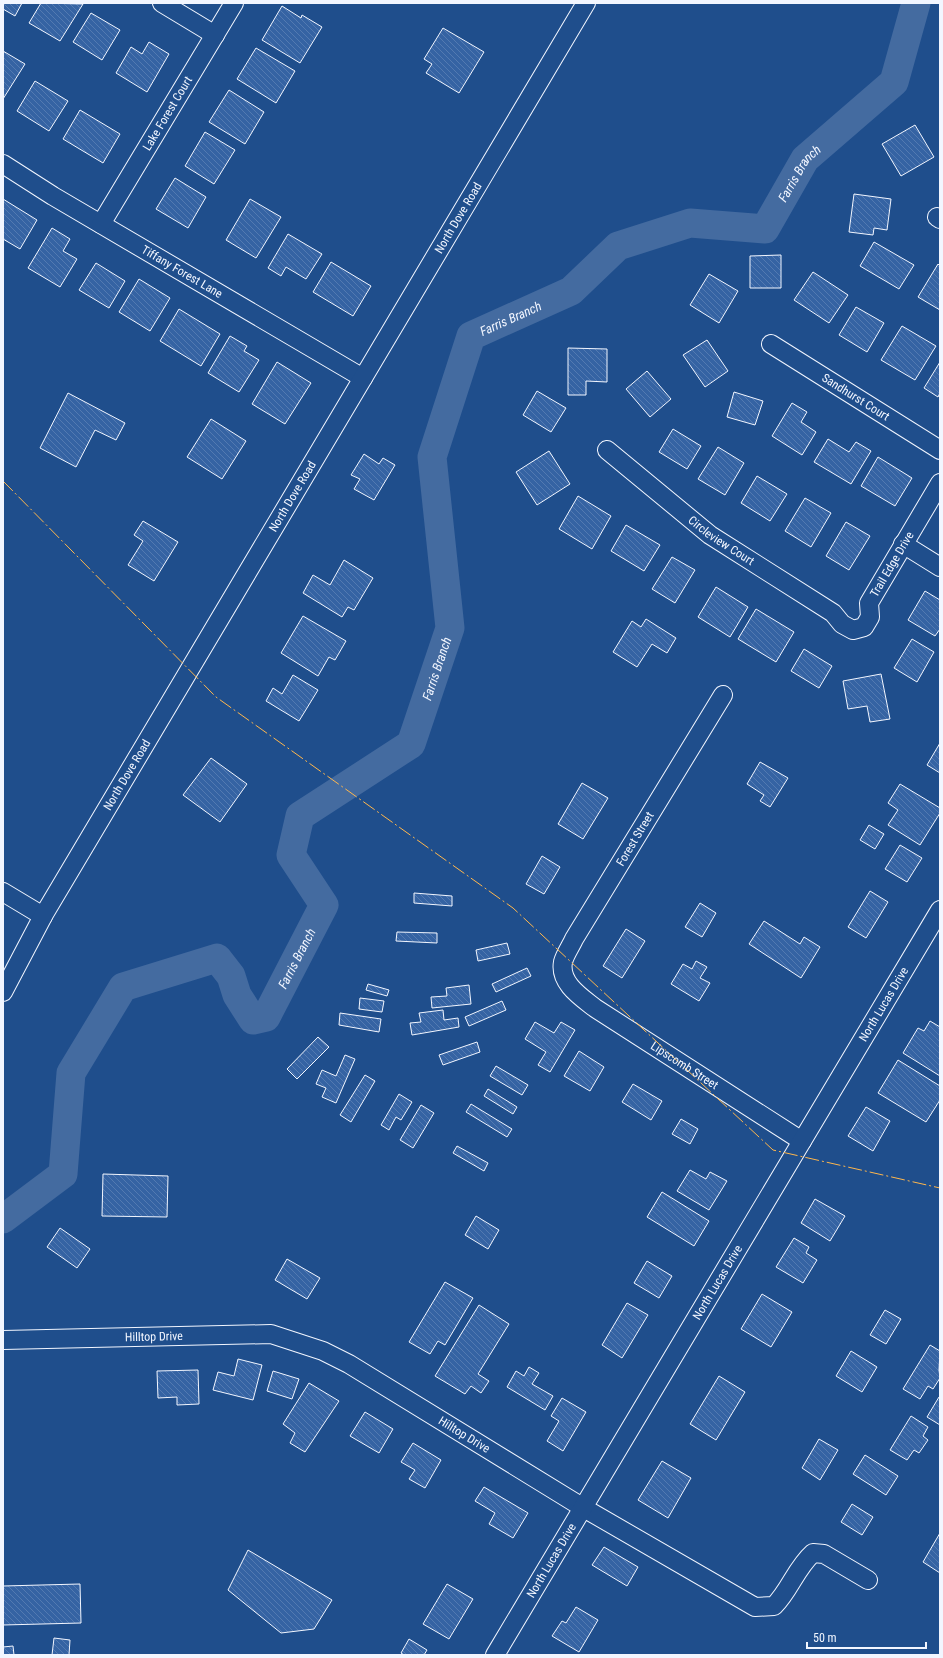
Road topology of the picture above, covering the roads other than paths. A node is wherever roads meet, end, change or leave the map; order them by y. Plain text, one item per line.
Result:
1 (162, 3) edge
2 (234, 3) edge
3 (586, 3) edge
4 (215, 35) junction
5 (3, 164) edge
6 (101, 224) junction
7 (771, 344) dead end
8 (363, 378) junction
9 (606, 450) dead end
10 (940, 450) edge
11 (940, 483) edge
12 (903, 544) junction
13 (940, 567) edge
14 (842, 624) joint
15 (723, 695) dead end
16 (3, 892) edge
17 (940, 910) edge
18 (43, 916) junction
19 (570, 986) joint
20 (3, 992) edge
21 (802, 1141) junction
22 (3, 1340) edge
23 (582, 1507) junction
24 (868, 1580) dead end
25 (495, 1655) edge

1 - 4 street
2 - 4 street, Lake Forest Court
3 - 8 street, North Dove Road
4 - 6 street, Lake Forest Court
5 - 6 street, Tiffany Forest Lane
6 - 8 street, Tiffany Forest Lane
7 - 10 street, Sandhurst Court
8 - 18 street, North Dove Road
9 - 14 street, Circleview Court
11 - 12 street, Trail Edge Drive
12 - 13 street
12 - 14 street, Trail Edge Drive
15 - 19 street, Forest Street
16 - 18 street
17 - 21 street, North Lucas Drive
18 - 20 street, North Dove Road
19 - 21 street, Lipscomb Street
21 - 23 street, North Lucas Drive
22 - 23 street, Hilltop Drive
23 - 24 street, Hilltop Drive
23 - 25 street, North Lucas Drive

